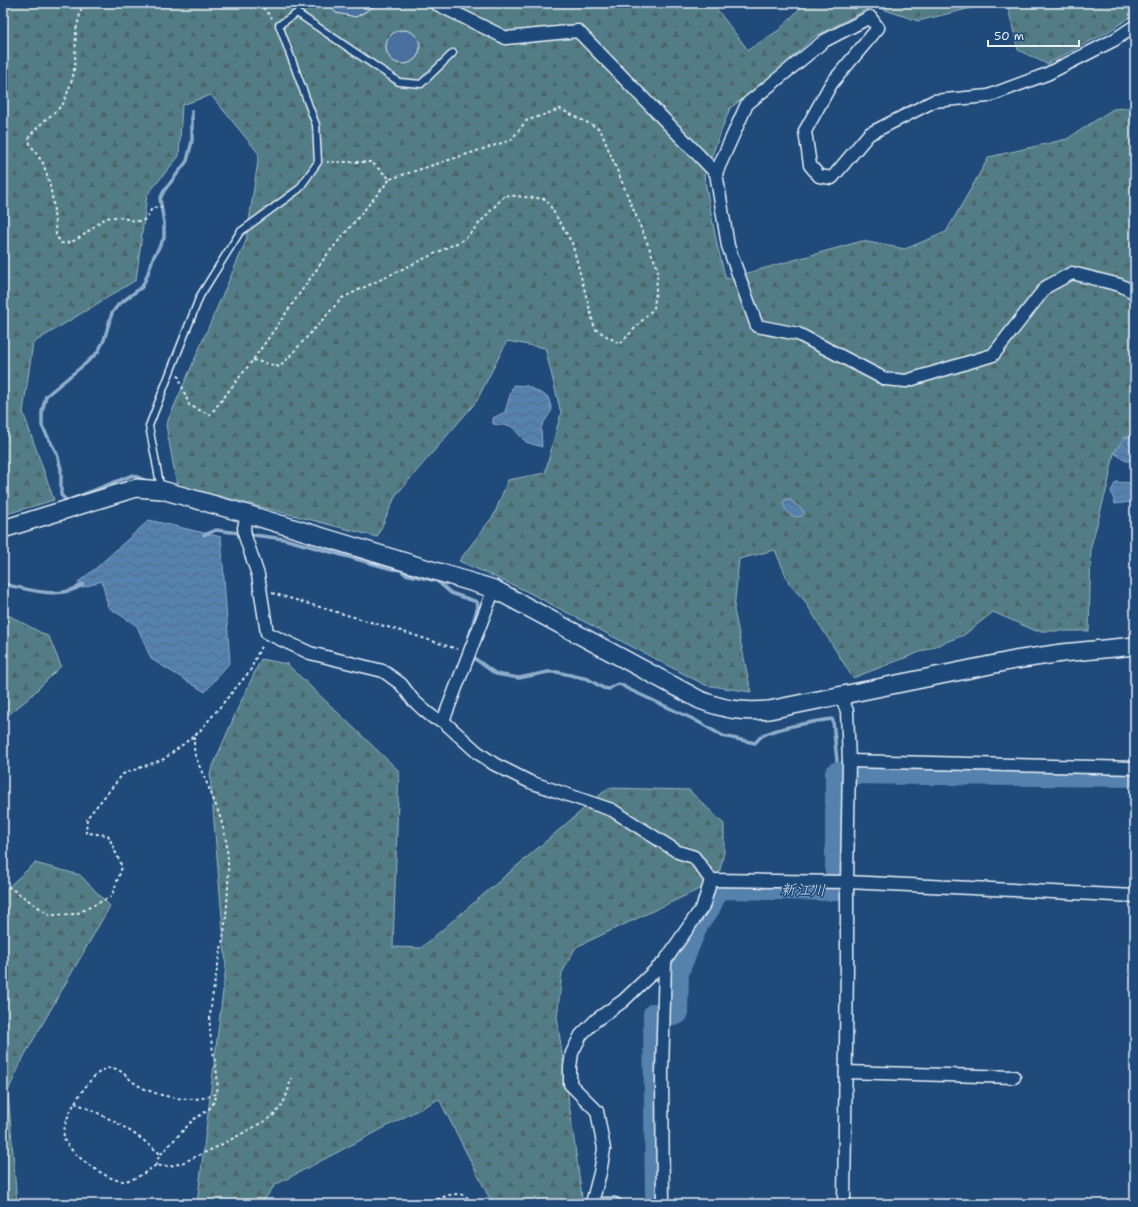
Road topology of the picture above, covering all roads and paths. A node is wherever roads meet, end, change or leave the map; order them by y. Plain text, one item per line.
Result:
1 (83, 3) edge
2 (258, 3) edge
3 (435, 3) edge
4 (279, 25) junction
5 (1135, 26) edge
6 (453, 53) dead end
7 (318, 162) junction
8 (716, 173) junction
9 (390, 179) junction
10 (164, 207) dead end
11 (1135, 293) edge
12 (253, 360) junction
13 (174, 362) junction
14 (162, 490) junction
15 (247, 514) junction
16 (3, 529) edge
17 (494, 589) junction
18 (261, 593) junction
19 (267, 633) junction
20 (1135, 646) edge
21 (469, 653) junction
22 (841, 696) junction
23 (443, 721) junction
24 (194, 736) junction
25 (849, 762) junction
26 (1135, 768) edge
27 (711, 880) junction
28 (846, 882) junction
29 (3, 884) edge
30 (1135, 896) edge
31 (665, 961) junction
32 (846, 1072) junction
33 (1014, 1077) dead end
34 (291, 1078) dead end
35 (217, 1093) junction
36 (75, 1103) junction
37 (160, 1154) junction
38 (156, 1165) junction
39 (426, 1204) edge
40 (473, 1204) edge
41 (591, 1204) edge
42 (615, 1204) edge
43 (663, 1204) edge
44 (844, 1204) edge

1 - 10 path
2 - 4 path
3 - 8 street
4 - 6 lane
4 - 7 lane
5 - 8 street
7 - 9 path
7 - 13 lane
8 - 11 street
9 - 12 path
9 - 12 path
12 - 13 path
13 - 14 lane
14 - 15 street
14 - 16 street
15 - 17 street
15 - 18 street
17 - 21 street
17 - 22 street
18 - 19 street
18 - 21 path
19 - 23 street
19 - 24 path
20 - 22 street
21 - 23 street
22 - 25 street
23 - 27 street
24 - 29 path
24 - 35 path
25 - 26 street
25 - 28 street
27 - 28 street
27 - 31 street
28 - 30 street
28 - 32 street
31 - 41 street
31 - 43 street
32 - 33 street
32 - 44 street
34 - 38 path
35 - 36 path
35 - 37 path
36 - 37 path
36 - 38 path
37 - 38 path
39 - 40 path
41 - 42 street

